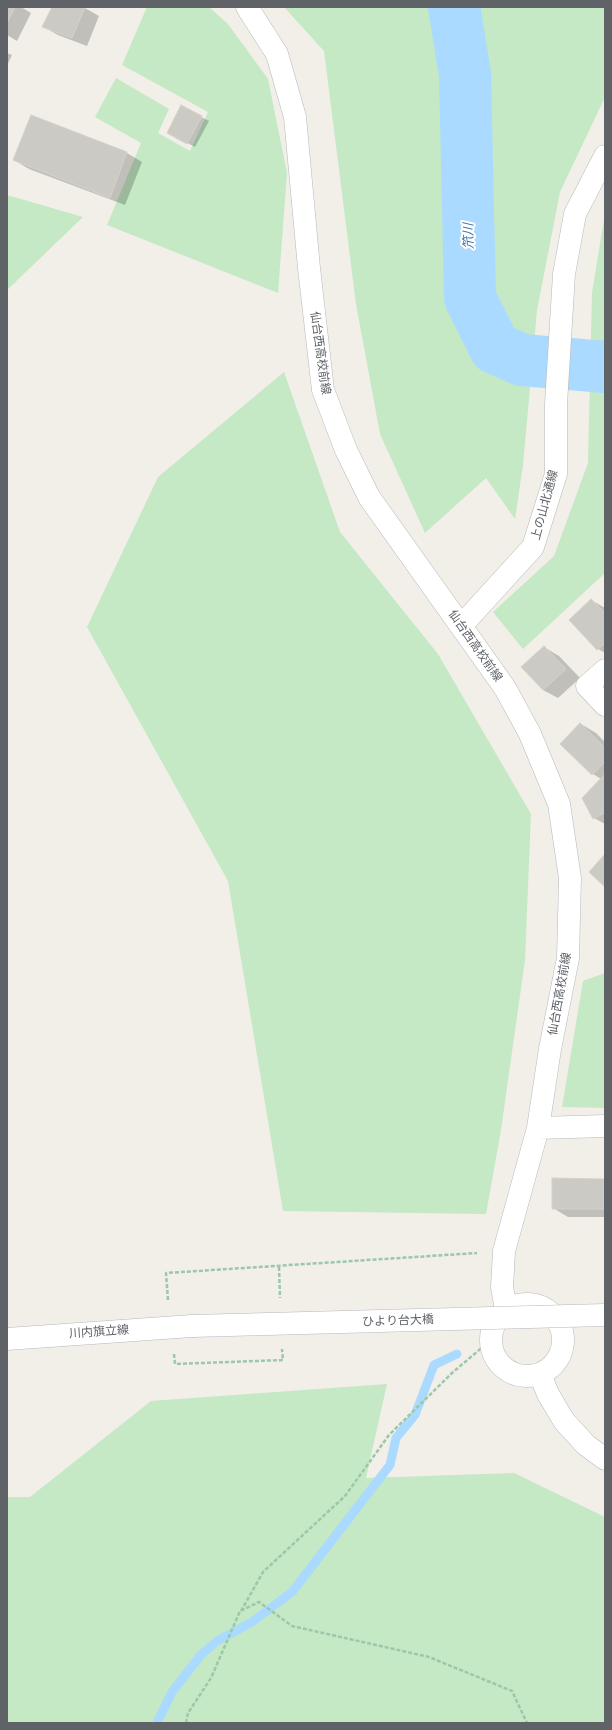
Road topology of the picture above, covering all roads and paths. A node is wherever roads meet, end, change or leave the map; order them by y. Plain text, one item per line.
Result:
1 (247, 7) edge
2 (605, 156) edge
3 (461, 626) junction
4 (605, 670) edge
5 (605, 705) edge
6 (605, 1126) edge
7 (538, 1128) junction
8 (504, 1251) junction
9 (168, 1300) dead end
10 (506, 1310) junction
11 (605, 1315) edge
12 (605, 1323) edge
13 (192, 1326) joint
14 (563, 1329) junction
15 (7, 1339) edge
16 (485, 1345) dead end
17 (174, 1354) dead end
18 (175, 1364) dead end
19 (540, 1374) junction
20 (605, 1459) edge
21 (240, 1611) junction
22 (186, 1723) edge
23 (527, 1723) edge

1 - 3 street, 仙台西高校前線
2 - 3 street, 上の山北通線
3 - 7 street, 仙台西高校前線
4 - 5 street
6 - 7 street
7 - 8 street, 仙台西高校前線
8 - 9 path
8 - 10 street, 仙台西高校前線
10 - 14 street
10 - 19 street
11 - 13 street, ひより台大橋, bridge
12 - 14 street
13 - 15 street, 川内旗立線
14 - 19 street
16 - 21 path
17 - 18 path
19 - 20 street
21 - 22 path
21 - 23 path

